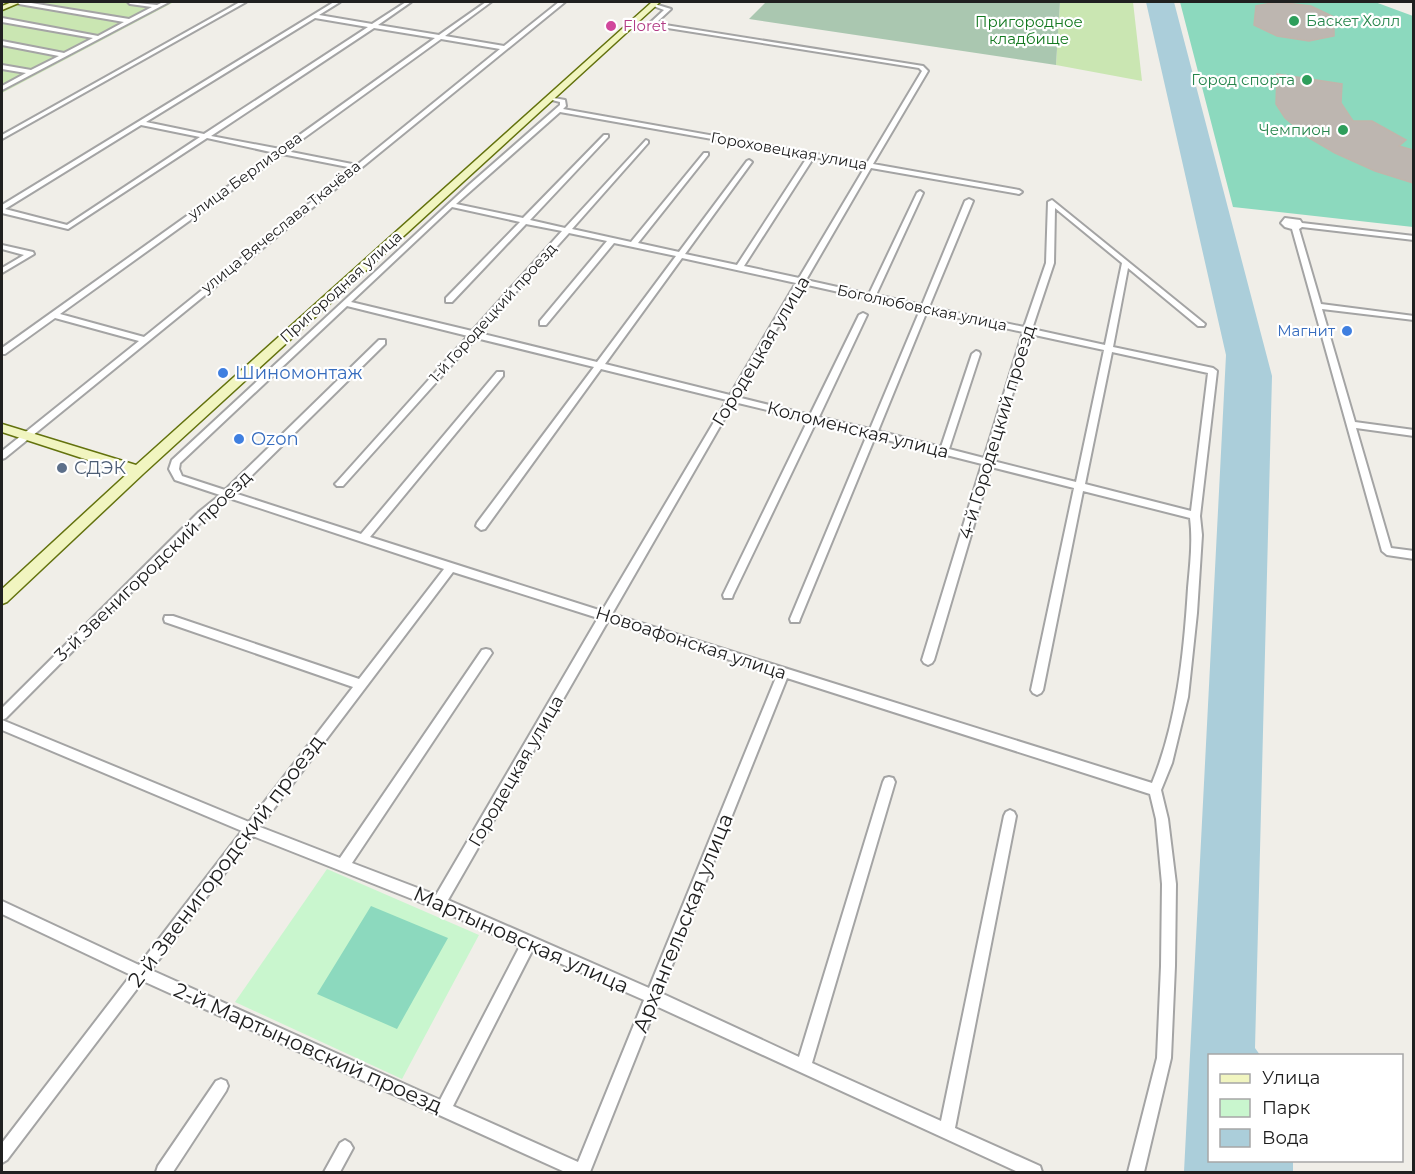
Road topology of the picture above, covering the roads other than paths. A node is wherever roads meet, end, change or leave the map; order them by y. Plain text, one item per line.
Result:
1 (18, 2) edge
2 (130, 2) edge
3 (166, 2) edge
4 (243, 2) edge
5 (337, 2) edge
6 (409, 2) edge
7 (489, 2) edge
8 (562, 2) edge
9 (655, 3) edge
10 (156, 6) junction
11 (2, 9) edge
12 (314, 15) junction
13 (2, 20) edge
14 (128, 21) junction
15 (372, 26) junction
16 (441, 37) junction
17 (97, 38) junction
18 (2, 43) edge
19 (504, 48) junction
20 (64, 55) junction
21 (2, 67) edge
22 (31, 72) junction
23 (2, 88) edge
24 (550, 98) junction
25 (558, 110) junction
26 (140, 123) junction
27 (206, 136) junction
28 (606, 136) dead end
29 (2, 137) edge
30 (646, 142) dead end
31 (279, 151) junction
32 (706, 154) dead end
33 (812, 155) junction
34 (749, 162) dead end
35 (869, 166) junction
36 (356, 167) junction
37 (458, 182) junction
38 (472, 185) junction
39 (1019, 192) dead end
40 (920, 193) dead end
41 (969, 201) dead end
42 (451, 205) junction
43 (2, 210) edge
44 (526, 221) junction
45 (566, 230) junction
46 (612, 240) junction
47 (1412, 240) edge
48 (633, 245) junction
49 (2, 247) edge
50 (681, 255) junction
51 (1126, 262) junction
52 (739, 268) junction
53 (2, 271) edge
54 (802, 282) junction
55 (871, 297) junction
56 (449, 300) dead end
57 (346, 303) junction
58 (1316, 306) junction
59 (319, 307) junction
60 (925, 309) junction
61 (336, 312) junction
62 (53, 315) junction
63 (863, 315) dead end
64 (1413, 318) edge
65 (543, 323) dead end
66 (1201, 324) dead end
67 (1026, 331) junction
68 (473, 335) junction
69 (143, 339) junction
70 (382, 342) dead end
71 (1109, 349) junction
72 (2, 352) edge
73 (976, 354) dead end
74 (597, 365) junction
75 (501, 374) dead end
76 (734, 399) junction
77 (814, 419) junction
78 (1351, 424) junction
79 (2, 428) edge
80 (873, 433) junction
81 (1413, 433) edge
82 (26, 436) junction
83 (944, 451) junction
84 (2, 456) edge
85 (987, 462) junction
86 (138, 471) junction
87 (340, 484) dead end
88 (1078, 486) junction
89 (226, 495) junction
90 (1195, 516) junction
91 (481, 526) dead end
92 (363, 539) junction
93 (1413, 555) edge
94 (451, 567) junction
95 (728, 595) dead end
96 (2, 598) edge
97 (606, 616) junction
98 (169, 619) dead end
99 (795, 619) dead end
100 (486, 653) dead end
101 (928, 660) dead end
102 (783, 673) junction
103 (361, 685) junction
104 (1037, 690) dead end
105 (2, 715) edge
106 (2, 725) edge
107 (889, 782) dead end
108 (1155, 789) junction
109 (1010, 816) dead end
110 (250, 829) junction
111 (344, 864) junction
112 (439, 903) junction
113 (2, 907) edge
114 (528, 942) junction
115 (141, 973) junction
116 (653, 998) junction
117 (804, 1066) junction
118 (221, 1086) dead end
119 (443, 1110) junction
120 (946, 1133) junction
121 (345, 1148) dead end
122 (2, 1155) edge
123 (582, 1172) edge
124 (164, 1173) edge
125 (332, 1173) edge
126 (1034, 1173) edge
127 (1136, 1173) edge

1 - 11 street
1 - 14 street
2 - 10 street
3 - 10 street
4 - 29 street
5 - 12 street
6 - 15 street
7 - 16 street, улица Берлизова
8 - 19 street, улица Вячеслава Ткачёва
9 - 24 street, Пригородная улица
9 - 35 street, Городецкая улица
10 - 14 street
12 - 15 street
12 - 26 street
13 - 17 street
14 - 17 street
15 - 16 street
15 - 27 street
16 - 19 street
16 - 31 street, улица Берлизова
17 - 20 street
18 - 20 street
19 - 36 street, улица Вячеслава Ткачёва
20 - 22 street
21 - 22 street
22 - 23 street
24 - 25 street
24 - 37 street, Пригородная улица
25 - 33 street, Гороховецкая улица
25 - 38 street
26 - 27 street
26 - 43 street
27 - 31 street
27 - 43 street
28 - 44 street
30 - 45 street, 1-й Городецкий проезд
31 - 36 street
31 - 62 street, улица Берлизова
32 - 48 street
33 - 35 street, Гороховецкая улица
33 - 52 street
34 - 50 street
35 - 39 street, Гороховецкая улица
35 - 54 street, Городецкая улица
36 - 69 street, улица Вячеслава Ткачёва
37 - 38 street
37 - 59 street, Пригородная улица
38 - 42 street
40 - 55 street
41 - 60 street
42 - 44 street, Боголюбовская улица
42 - 57 street
44 - 45 street, Боголюбовская улица
44 - 56 street
45 - 46 street, Боголюбовская улица
45 - 68 street, 1-й Городецкий проезд
46 - 48 street, Боголюбовская улица
46 - 65 street
47 - 58 street
48 - 50 street, Боголюбовская улица
49 - 53 street
50 - 52 street, Боголюбовская улица
50 - 74 street
51 - 66 street
51 - 67 street, 4-й Городецкий проезд
51 - 71 street
52 - 54 street, Боголюбовская улица
54 - 55 street, Боголюбовская улица
54 - 76 street, Городецкая улица
55 - 60 street, Боголюбовская улица
57 - 61 street
57 - 68 street, Коломенская улица
58 - 64 street
58 - 78 street
59 - 61 street
59 - 86 street, Пригородная улица
60 - 67 street, Боголюбовская улица
60 - 80 street
61 - 89 street, Новоафонская улица
62 - 69 street
62 - 72 street, улица Берлизова
63 - 77 street
67 - 71 street, Боголюбовская улица
67 - 85 street, 4-й Городецкий проезд
68 - 74 street, Коломенская улица
68 - 87 street, 1-й Городецкий проезд
69 - 82 street, улица Вячеслава Ткачёва
70 - 89 street, 3-й Звенигородский проезд
71 - 88 street
71 - 90 street, Боголюбовская улица
73 - 83 street
74 - 76 street, Коломенская улица
74 - 91 street
75 - 92 street
76 - 77 street, Коломенская улица
76 - 97 street, Городецкая улица
77 - 80 street, Коломенская улица
77 - 95 street
78 - 81 street
78 - 93 street
79 - 82 street
80 - 83 street, Коломенская улица
80 - 99 street
82 - 84 street, улица Вячеслава Ткачёва
82 - 86 street
83 - 85 street, Коломенская улица
85 - 88 street, Коломенская улица
85 - 101 street, 4-й Городецкий проезд
86 - 96 street, Пригородная улица
88 - 90 street, Коломенская улица
88 - 104 street
89 - 92 street, Новоафонская улица
89 - 105 street, 3-й Звенигородский проезд
90 - 108 street
92 - 94 street, Новоафонская улица
94 - 97 street, Новоафонская улица
94 - 103 street, 2-й Звенигородский проезд
97 - 102 street, Новоафонская улица
97 - 112 street, Городецкая улица
98 - 103 street
100 - 111 street
102 - 108 street, Новоафонская улица
102 - 116 street, Архангельская улица
103 - 110 street, 2-й Звенигородский проезд
106 - 110 street, Мартыновская улица
107 - 117 street
108 - 127 street
109 - 120 street
110 - 111 street, Мартыновская улица
110 - 115 street, 2-й Звенигородский проезд
111 - 112 street, Мартыновская улица
112 - 114 street, Мартыновская улица
113 - 115 street, 2-й Мартыновский проезд
114 - 116 street, Мартыновская улица
114 - 119 street
115 - 119 street, 2-й Мартыновский проезд
115 - 122 street, 2-й Звенигородский проезд
116 - 117 street, Мартыновская улица
116 - 123 street, Архангельская улица
117 - 120 street, Мартыновская улица
118 - 124 street
119 - 123 street, 2-й Мартыновский проезд
120 - 126 street, Мартыновская улица
121 - 125 street

